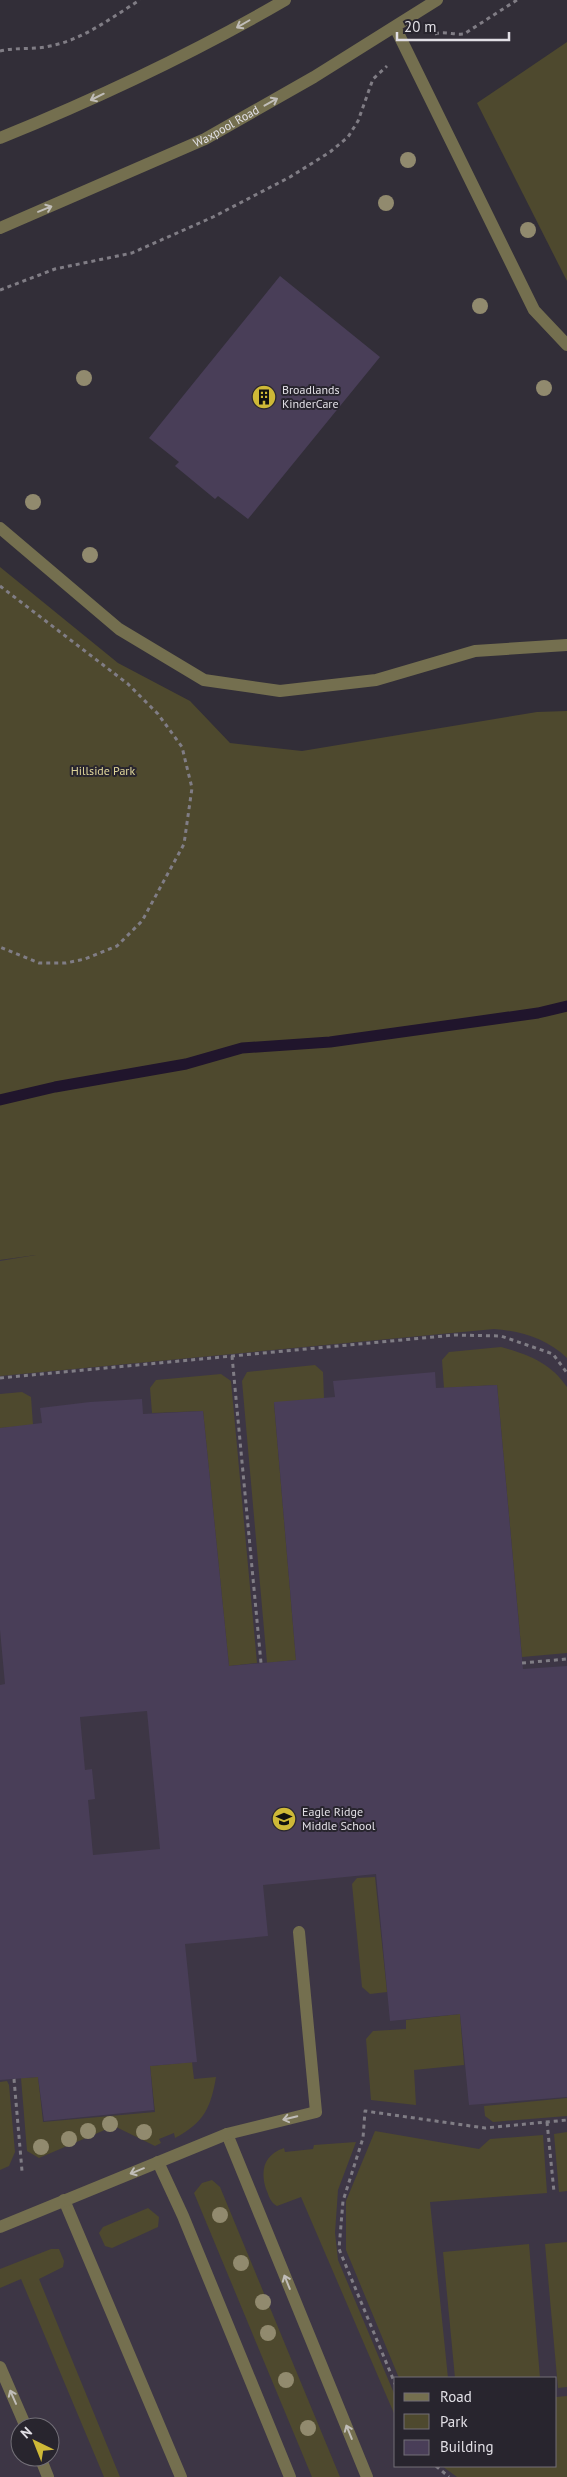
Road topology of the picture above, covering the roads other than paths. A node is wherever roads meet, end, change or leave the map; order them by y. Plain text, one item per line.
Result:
1 (285, 0) edge
2 (437, 0) edge
3 (395, 27) junction
4 (0, 138) edge
5 (0, 228) edge
6 (567, 345) edge
7 (0, 528) edge
8 (567, 645) edge
9 (299, 1932) dead end
10 (226, 2134) junction
11 (158, 2162) junction
12 (64, 2200) junction
13 (0, 2227) edge
14 (0, 2367) edge
15 (22, 2417) edge
16 (181, 2477) edge
17 (290, 2477) edge
18 (367, 2477) edge

1 -> 4 street
2 - 3 street, Waxpool Road
5 -> 3 street, Waxpool Road
3 - 6 street
7 - 8 street
9 -> 10 street
10 - 11 street
18 -> 10 street
11 -> 12 street
11 - 17 street
12 - 13 street
12 - 16 street
15 -> 14 street

